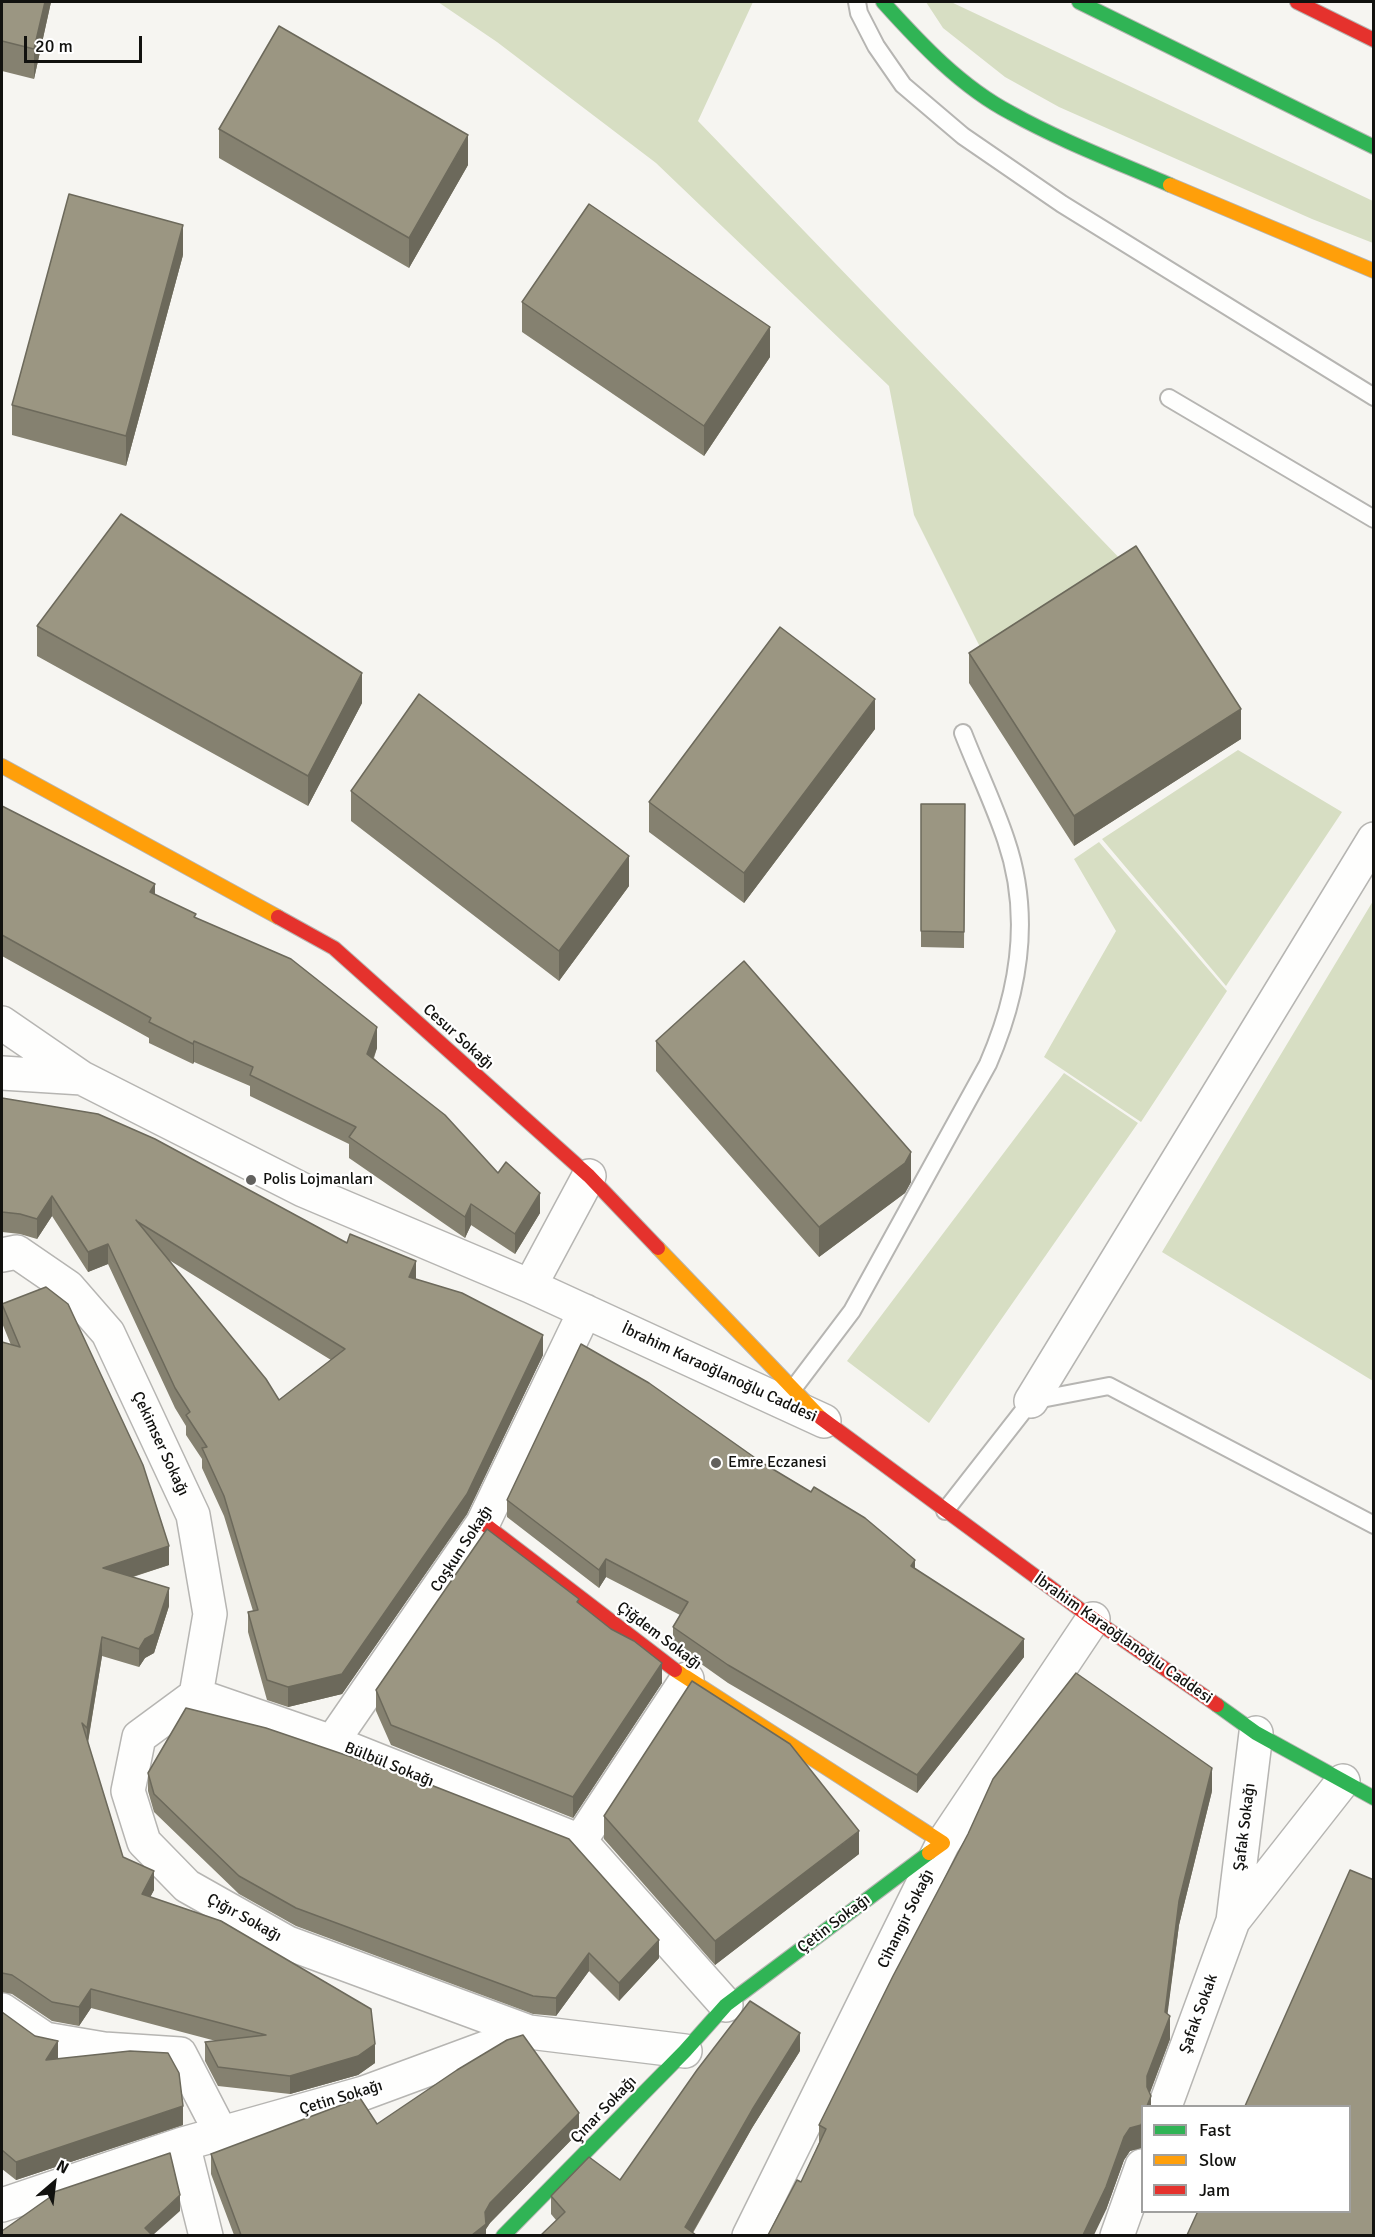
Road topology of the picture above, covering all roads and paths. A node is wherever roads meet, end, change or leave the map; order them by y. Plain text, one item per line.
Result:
1 (857, 2) edge
2 (883, 2) edge
3 (1079, 2) edge
4 (1297, 2) edge
5 (1374, 40) edge
6 (1374, 147) edge
7 (1374, 271) edge
8 (1374, 397) edge
9 (1169, 398) dead end
10 (1374, 519) edge
11 (963, 733) dead end
12 (2, 766) edge
13 (1374, 839) edge
14 (2, 1023) edge
15 (2, 1073) edge
16 (82, 1078) junction
17 (589, 1176) junction
18 (2, 1256) edge
19 (530, 1286) junction
20 (585, 1311) junction
21 (793, 1389) junction
22 (1031, 1401) junction
23 (824, 1422) junction
24 (945, 1511) junction
25 (483, 1523) junction
26 (1374, 1525) edge
27 (1093, 1619) junction
28 (687, 1679) junction
29 (196, 1695) junction
30 (1256, 1733) junction
31 (332, 1742) junction
32 (1343, 1781) junction
33 (1374, 1798) edge
34 (580, 1841) junction
35 (943, 1843) junction
36 (1233, 1921) junction
37 (726, 2005) junction
38 (2, 2010) edge
39 (529, 2032) junction
40 (685, 2051) junction
41 (1165, 2105) edge
42 (221, 2133) junction
43 (183, 2144) junction
44 (1141, 2171) edge
45 (2, 2205) edge
46 (206, 2235) edge
47 (504, 2235) edge
48 (749, 2235) edge
49 (1117, 2235) edge

1 - 8 lane
2 - 7 main road
3 - 6 main road
4 - 5 main road
9 - 10 lane
11 - 21 lane
12 - 17 main road, Cesur Sokağı
13 - 22 street
14 - 16 street
15 - 16 street, İbrahim Karaoğlanoğlu Caddesi
16 - 19 street, İbrahim Karaoğlanoğlu Caddesi
17 - 19 street
17 - 21 main road, Cesur Sokağı
18 - 29 street, Çekimser Sokağı
19 - 20 street, İbrahim Karaoğlanoğlu Caddesi
20 - 23 street, İbrahim Karaoğlanoğlu Caddesi
20 - 25 street, Coşkun Sokağı
21 - 23 main road, Cesur Sokağı
22 - 24 lane
22 - 26 lane
23 - 24 main road, İbrahim Karaoğlanoğlu Caddesi
24 - 27 main road, İbrahim Karaoğlanoğlu Caddesi
25 - 28 main road, Çiğdem Sokağı
25 - 31 street, Coşkun Sokağı
27 - 30 main road, İbrahim Karaoğlanoğlu Caddesi
27 - 35 street, Cihangir Sokağı
28 - 34 street
28 - 35 main road, Çiğdem Sokağı
29 - 31 street, Bülbül Sokağı
29 - 39 street, Çığır Sokağı
30 - 32 main road, İbrahim Karaoğlanoğlu Caddesi
30 - 36 street, Şafak Sokağı
31 - 34 street, Bülbül Sokağı
32 - 33 main road, İbrahim Karaoğlanoğlu Caddesi
32 - 36 street
34 - 37 street, Bülbül Sokağı
35 - 37 main road, Çetin Sokağı
35 - 48 street, Cihangir Sokağı
36 - 41 street, Şafak Sokak
37 - 40 main road, Çınar Sokağı
38 - 42 street
39 - 40 street, Çetin Sokağı
39 - 42 street, Çetin Sokağı
40 - 47 main road, Çınar Sokağı
42 - 43 street, Çetin Sokağı
43 - 45 street, Çetin Sokağı
43 - 46 street
44 - 49 street

